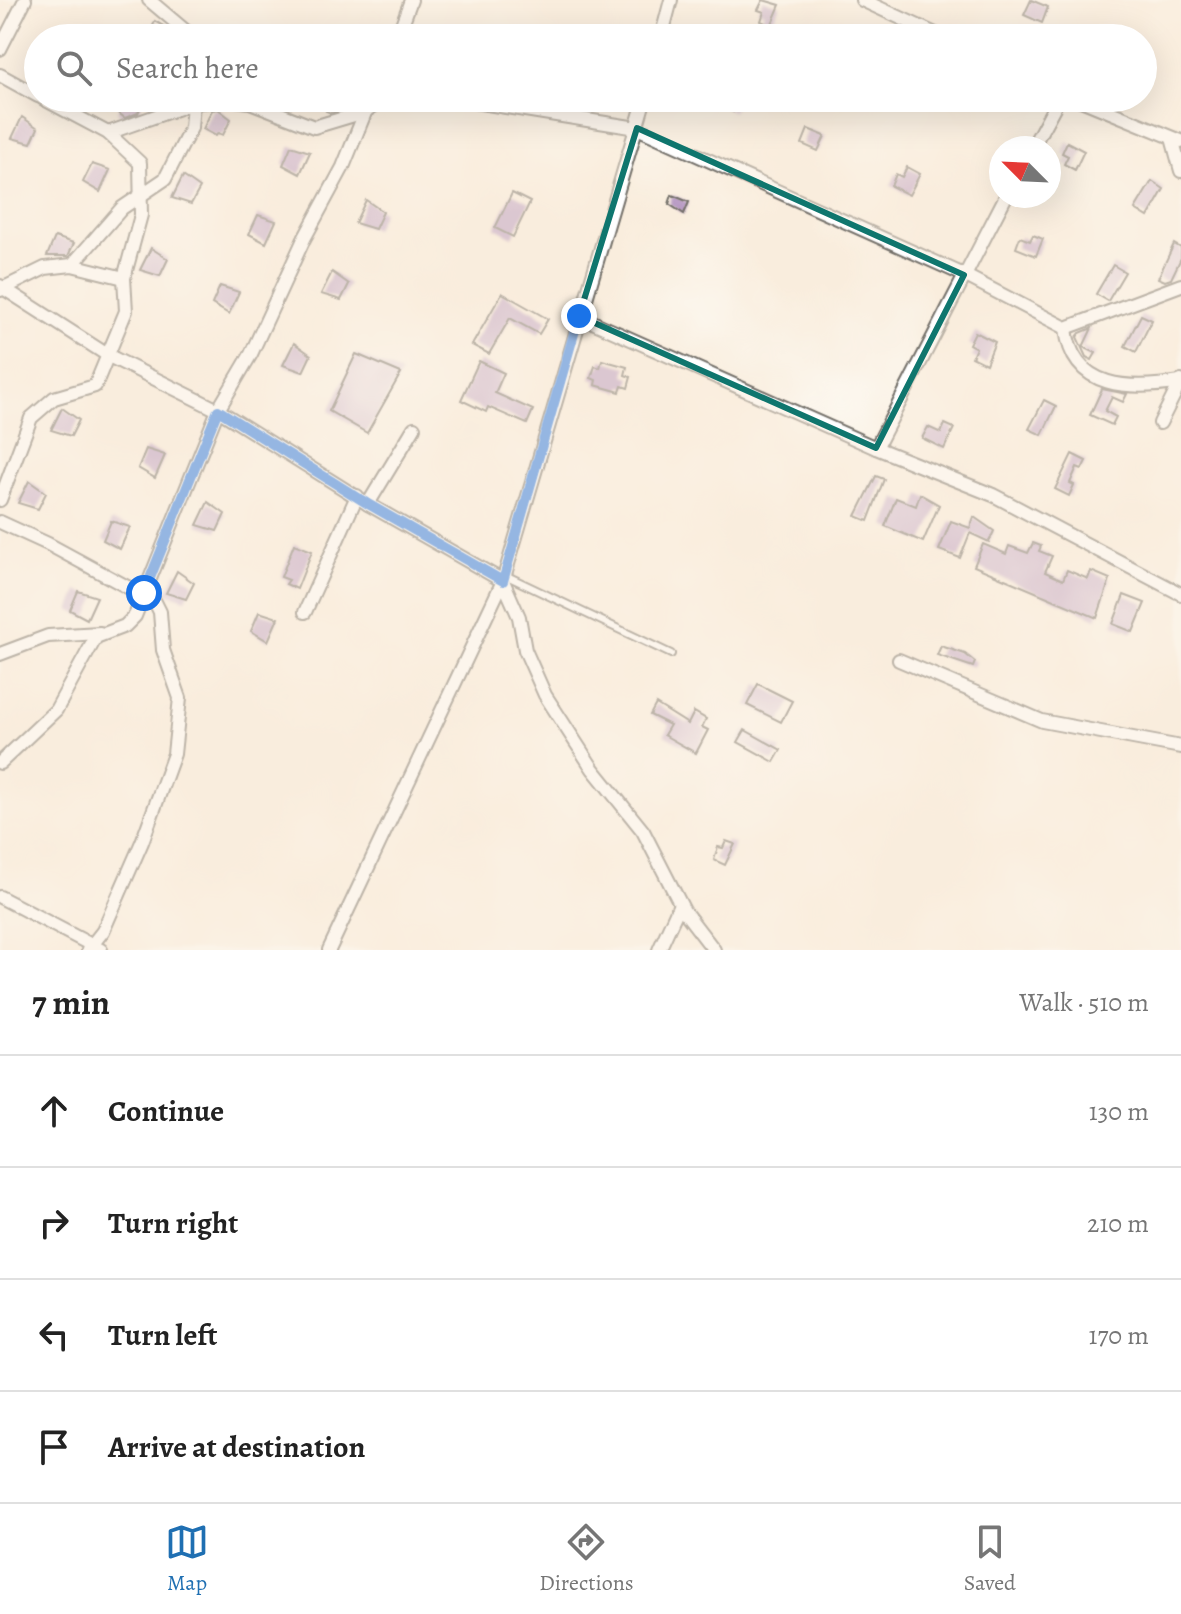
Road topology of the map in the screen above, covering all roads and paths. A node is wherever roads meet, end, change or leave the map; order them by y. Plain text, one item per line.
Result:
1 (25, 0) edge
2 (149, 0) edge
3 (411, 0) edge
4 (671, 0) edge
5 (862, 0) edge
6 (177, 24) edge
7 (402, 24) edge
8 (665, 24) edge
9 (914, 24) edge
10 (0, 49) edge
11 (0, 75) edge
12 (24, 88) edge
13 (68, 112) edge
14 (168, 112) edge
15 (192, 112) edge
16 (272, 112) edge
17 (277, 112) edge
18 (364, 112) joint
19 (537, 112) edge
20 (641, 112) edge
21 (1051, 112) edge
22 (1112, 112) edge
23 (280, 115) junction
24 (637, 128) junction
25 (108, 133) junction
26 (1038, 136) edge
27 (1178, 138) edge
28 (1181, 171) edge
29 (138, 199) junction
30 (1000, 208) edge
31 (72, 265) junction
32 (964, 275) junction
33 (124, 278) junction
34 (1181, 285) edge
35 (1, 288) edge
36 (579, 316) junction
37 (1066, 328) junction
38 (109, 356) junction
39 (1181, 382) edge
40 (218, 410) junction
41 (1160, 423) dead end
42 (414, 428) dead end
43 (876, 448) junction
44 (1, 495) edge
45 (357, 496) junction
46 (368, 504) junction
47 (0, 522) edge
48 (504, 578) junction
49 (144, 593) junction
50 (1181, 594) edge
51 (305, 612) dead end
52 (100, 633) junction
53 (0, 654) edge
54 (671, 654) dead end
55 (899, 660) dead end
56 (1181, 747) edge
57 (0, 763) edge
58 (0, 897) edge
59 (680, 904) junction
60 (94, 949) edge
61 (329, 950) edge
62 (659, 950) edge
63 (714, 950) edge

1 - 10 street
2 - 6 street
3 - 7 street
4 - 8 street
5 - 9 street
11 - 12 street
13 - 25 street
14 - 25 street
15 - 29 street
16 - 23 street
17 - 23 street
18 - 23 street
18 - 40 street
19 - 24 street
20 - 24 street
21 - 26 street
22 - 27 street
24 - 32 street
24 - 36 street
25 - 29 street
27 - 28 street
29 - 31 street
29 - 33 street
30 - 32 street
31 - 33 street
31 - 35 street
32 - 37 street
32 - 43 street
33 - 38 street
34 - 37 street
35 - 38 street
36 - 43 street
36 - 48 street
37 - 39 street
38 - 40 street
38 - 44 street
39 - 41 street
40 - 45 street
40 - 49 street
42 - 46 street
43 - 50 street
45 - 46 street
45 - 51 street
46 - 48 street
47 - 49 street
48 - 54 lane
48 - 59 street
48 - 61 street
49 - 52 street
49 - 60 street
52 - 53 street
52 - 57 street
55 - 56 street
58 - 60 street
59 - 62 street
59 - 63 street

